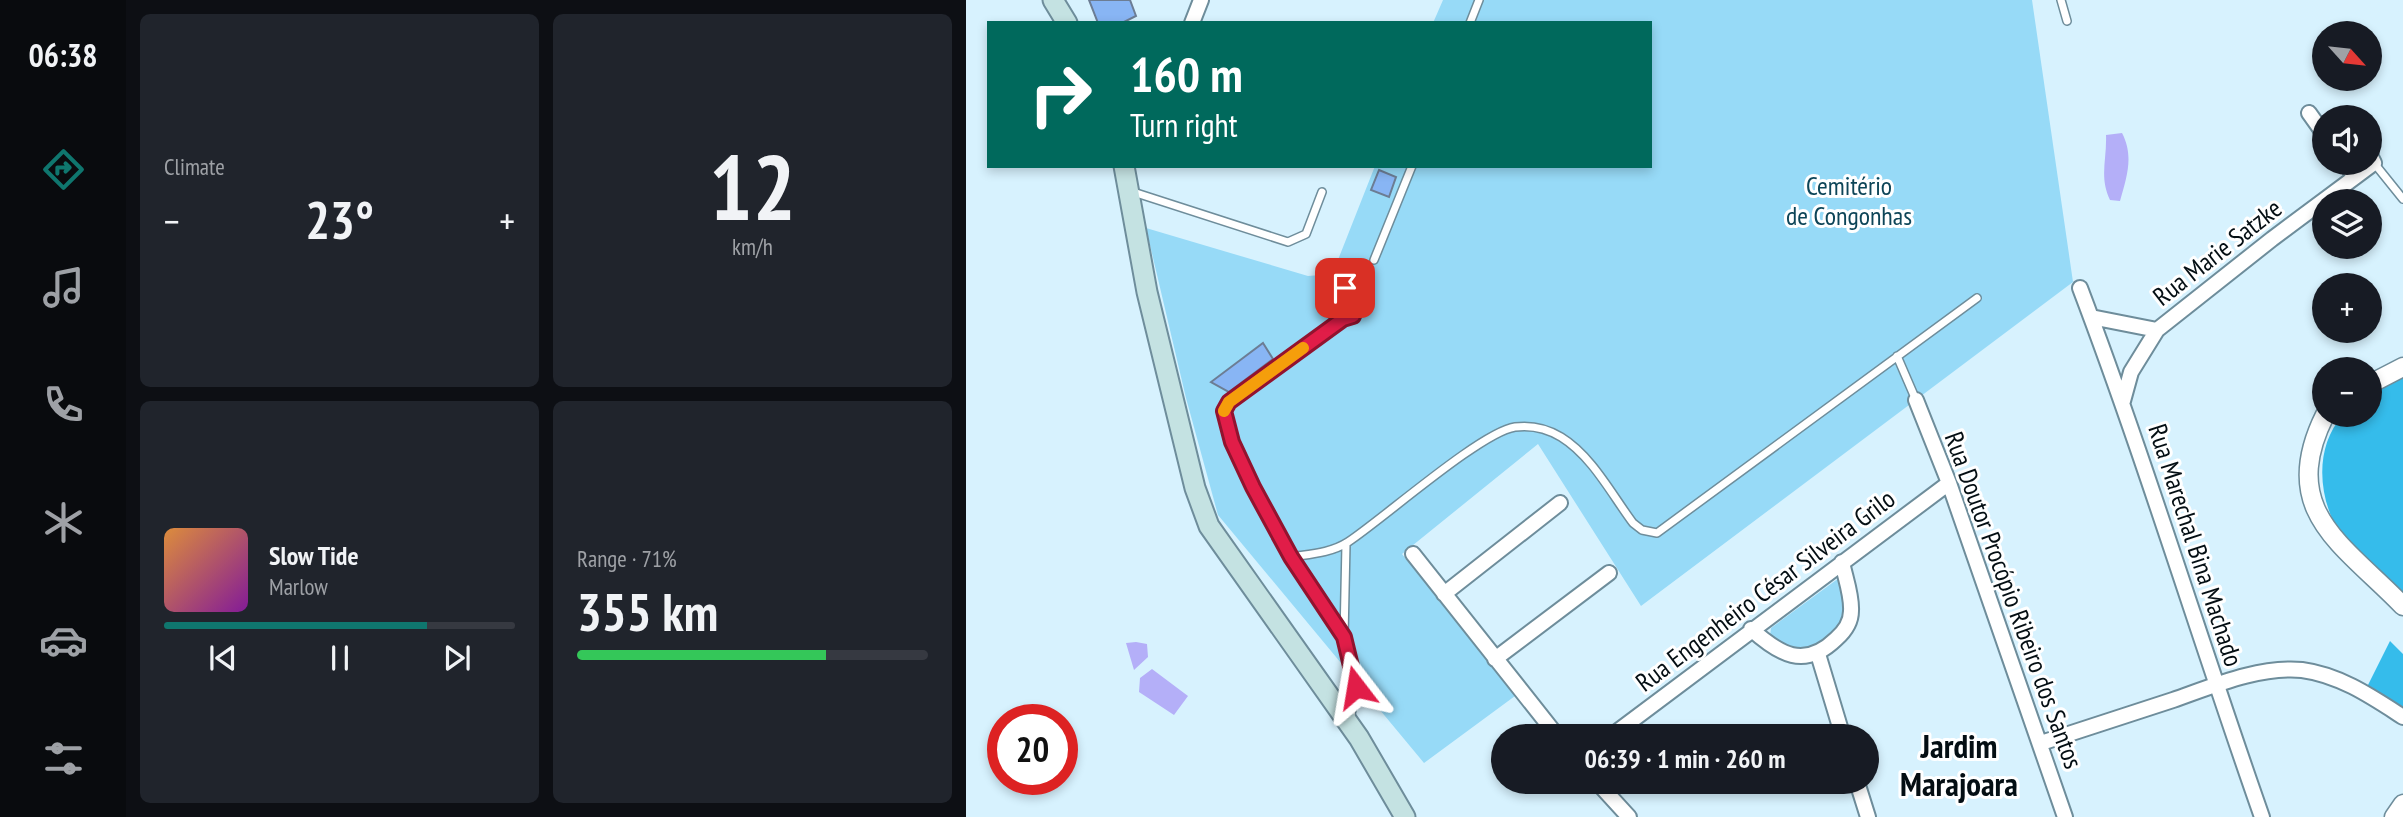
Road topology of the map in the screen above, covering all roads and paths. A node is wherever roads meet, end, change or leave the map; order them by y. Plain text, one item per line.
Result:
1 (1053, 0) edge
2 (1201, 0) edge
3 (1479, 0) edge
4 (2061, 0) edge
5 (1066, 21) edge
6 (1193, 21) edge
7 (1471, 21) edge
8 (2067, 21) dead end
9 (2309, 113) dead end
10 (2312, 117) edge
11 (1124, 168) edge
12 (1136, 168) edge
13 (1411, 168) edge
14 (2382, 172) edge
15 (2355, 177) edge
16 (1128, 189) junction
17 (1322, 192) dead end
18 (2403, 199) edge
19 (1374, 260) dead end
20 (2080, 288) dead end
21 (1977, 298) dead end
22 (2091, 317) junction
23 (1343, 319) junction
24 (2157, 330) junction
25 (1897, 356) junction
26 (2403, 367) edge
27 (2382, 378) edge
28 (1916, 400) joint
29 (2123, 401) junction
30 (2320, 427) edge
31 (1949, 483) junction
32 (1560, 503) dead end
33 (1346, 544) junction
34 (1413, 554) dead end
35 (1291, 557) junction
36 (1842, 562) junction
37 (1609, 573) dead end
38 (1444, 594) junction
39 (2403, 606) edge
40 (1751, 629) junction
41 (1344, 637) junction
42 (1818, 654) junction
43 (1495, 659) junction
44 (2216, 685) junction
45 (2403, 717) edge
46 (1548, 724) edge
47 (1627, 724) edge
48 (1839, 724) edge
49 (1350, 725) junction
50 (2041, 743) junction
51 (1608, 794) edge
52 (1861, 794) edge
53 (2403, 804) edge
54 (1405, 817) edge
55 (1629, 817) edge
56 (1868, 817) edge
57 (2064, 817) edge
58 (2262, 817) edge
59 (2394, 817) edge

1 - 5 main road
2 - 6 street
3 - 7 lane
4 - 8 lane
9 - 10 street
11 - 16 main road
12 - 16 main road
13 - 19 lane
14 - 18 lane
15 - 24 street, Rua Marie Satzke
16 - 17 lane
16 - 49 main road
20 - 22 street, Rua Marechal Bina Machado
21 - 25 lane
22 - 24 street, Rua Marie Satzke
22 - 29 street, Rua Marechal Bina Machado
23 - 23 lane
23 - 35 lane
24 - 29 street, Rua Marie Satzke
25 - 28 lane
25 - 33 lane
26 - 27 street
28 - 31 street, Rua Doutor Procópio Ribeiro dos Santos
29 - 44 street, Rua Marechal Bina Machado
30 - 39 street
31 - 36 street, Rua Engenheiro César Silveira Grilo
31 - 50 street, Rua Doutor Procópio Ribeiro dos Santos
32 - 38 street
33 - 35 lane
33 - 41 lane
34 - 38 street
35 - 41 lane
36 - 40 street, Rua Engenheiro César Silveira Grilo
36 - 42 street
37 - 43 street
38 - 43 street
40 - 42 street
40 - 47 street, Rua Engenheiro César Silveira Grilo
41 - 49 lane
42 - 48 street
43 - 46 street
44 - 45 street
44 - 50 street
44 - 58 street, Rua Marechal Bina Machado
49 - 54 main road
50 - 57 street, Rua Doutor Procópio Ribeiro dos Santos
51 - 55 street
52 - 56 street
53 - 59 street

